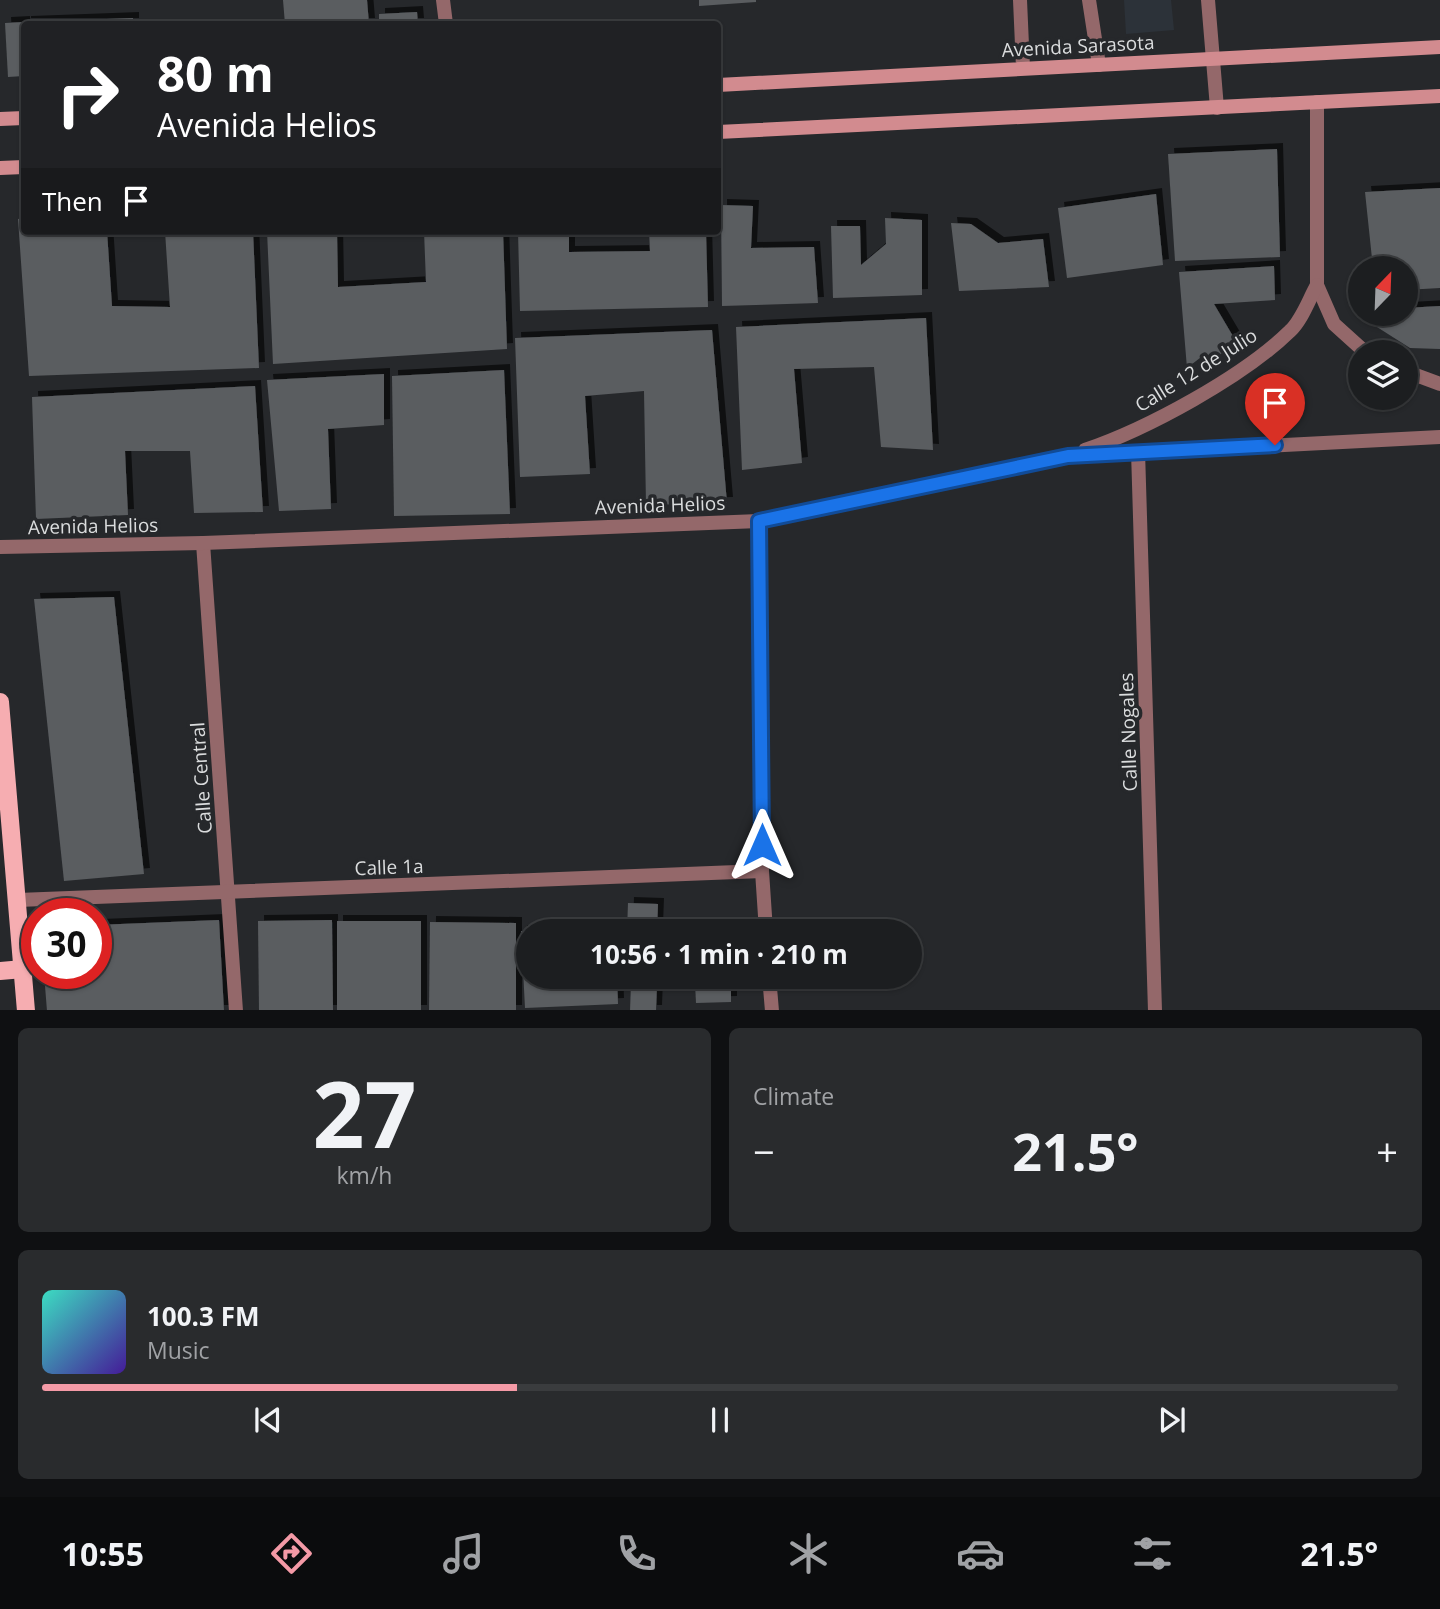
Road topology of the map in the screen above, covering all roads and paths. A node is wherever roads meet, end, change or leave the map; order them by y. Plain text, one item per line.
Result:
1 (443, 0) edge
2 (1020, 0) edge
3 (1089, 0) edge
4 (1208, 0) edge
5 (446, 21) edge
6 (1440, 47) edge
7 (1213, 58) junction
8 (1100, 65) junction
9 (1023, 68) junction
10 (721, 85) edge
11 (1440, 96) edge
12 (1317, 102) junction
13 (1217, 107) junction
14 (21, 118) edge
15 (0, 119) edge
16 (721, 132) edge
17 (21, 167) edge
18 (0, 168) edge
19 (1317, 285) junction
20 (1352, 340) edge
21 (1418, 376) edge
22 (1440, 384) edge
23 (1440, 437) edge
24 (1138, 452) junction
25 (1068, 456) junction
26 (759, 521) junction
27 (203, 543) junction
28 (0, 547) edge
29 (0, 702) edge
30 (762, 871) junction
31 (228, 893) junction
32 (18, 900) junction
33 (765, 919) edge
34 (21, 941) edge
35 (21, 969) edge
36 (0, 971) edge
37 (24, 989) edge
38 (770, 989) edge
39 (26, 1010) edge
40 (236, 1010) edge
41 (772, 1010) edge
42 (1155, 1010) edge

1 - 5 street
2 - 9 street
3 - 8 street
4 - 7 street
6 - 7 main road, Avenida Sarasota
7 - 8 main road, Avenida Sarasota
7 - 13 street
8 - 9 main road, Avenida Sarasota
9 - 10 main road, Avenida Sarasota
11 - 12 main road
12 - 13 main road
12 - 19 street, Calle 12 de Julio
13 - 16 main road
14 - 15 main road
17 - 18 main road
19 - 20 street, Calle 12 de Julio
19 - 25 street, Calle 12 de Julio
21 - 22 street
23 - 24 street, Avenida Helios
24 - 25 street, Avenida Helios
24 - 42 street, Calle Nogales
25 - 26 street, Avenida Helios
26 - 27 street, Avenida Helios
26 - 30 street
27 - 28 street, Avenida Helios
27 - 31 street, Calle Central
29 - 32 main road
30 - 31 street, Calle 1a
30 - 33 street
31 - 32 street, Calle 1a
31 - 40 street, Calle Central
32 - 34 main road
35 - 36 main road
37 - 39 main road
38 - 41 street

